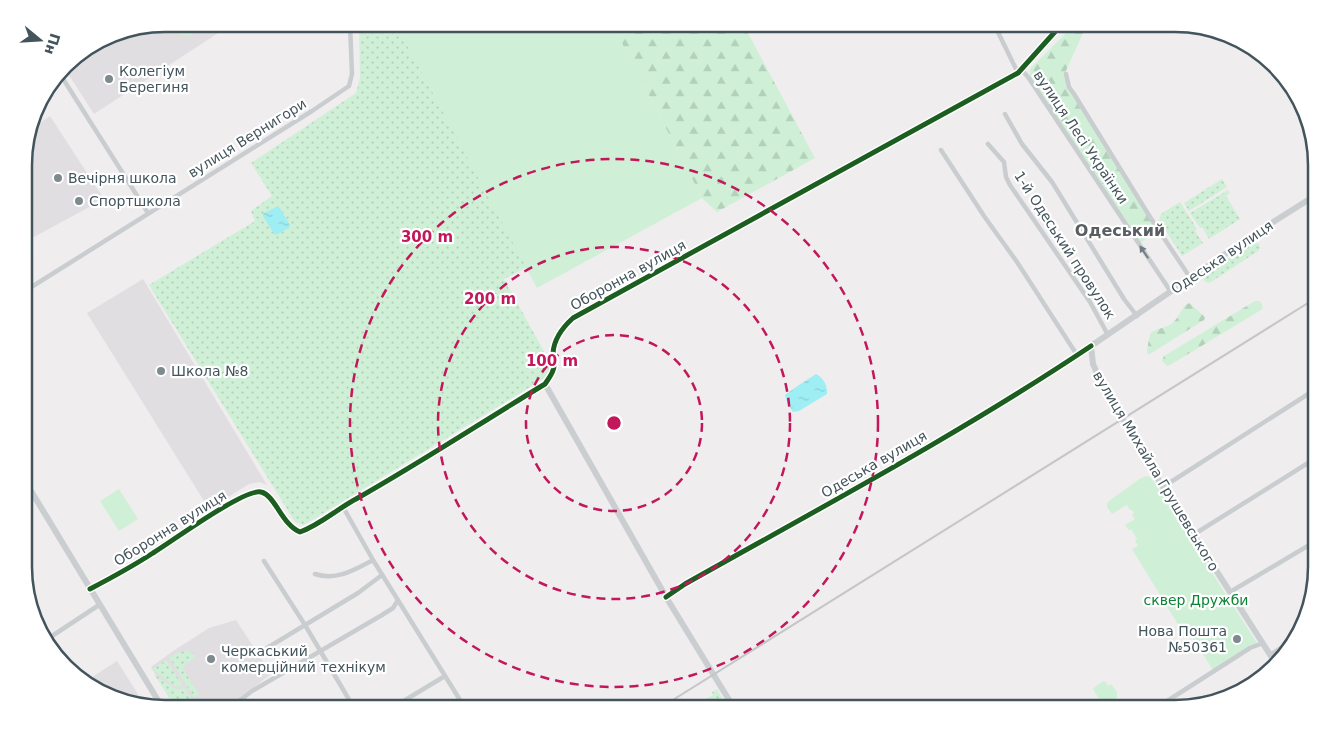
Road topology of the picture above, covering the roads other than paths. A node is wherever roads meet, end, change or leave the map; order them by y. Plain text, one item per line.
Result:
1 (350, 33) edge
2 (999, 33) edge
3 (1054, 33) edge
4 (1020, 71) junction
5 (1066, 74) dead end
6 (64, 81) edge
7 (1005, 114) dead end
8 (988, 144) dead end
9 (941, 150) dead end
10 (1308, 200) edge
11 (148, 213) junction
12 (1191, 278) junction
13 (33, 286) edge
14 (1171, 292) junction
15 (1137, 316) junction
16 (1108, 334) junction
17 (1091, 346) junction
18 (1077, 356) junction
19 (545, 384) junction
20 (1308, 394) edge
21 (1308, 463) edge
22 (1164, 487) junction
23 (33, 494) edge
24 (343, 506) junction
25 (1193, 535) junction
26 (1308, 547) edge
27 (264, 560) dead end
28 (373, 560) junction
29 (315, 574) dead end
30 (382, 575) junction
31 (90, 589) junction
32 (1230, 592) junction
33 (666, 597) junction
34 (398, 600) junction
35 (99, 605) junction
36 (305, 625) junction
37 (52, 636) edge
38 (1263, 643) junction
39 (267, 648) dead end
40 (320, 652) junction
41 (1271, 657) edge
42 (445, 676) junction
43 (157, 699) edge
44 (729, 699) edge
45 (1170, 699) edge
46 (240, 700) edge
47 (349, 700) edge
48 (406, 700) edge
49 (460, 700) edge

1 - 11 street, вулиця Вернигори
2 - 4 street, вулиця Лесі Українки
3 - 4 street, Оборонна вулиця
14 -> 4 street, вулиця Лесі Українки
4 - 19 street, Оборонна вулиця
5 - 12 street, вулиця Лесі Українки
6 - 11 street
7 - 15 street
8 - 16 street, 1-й Одеський провулок
9 - 18 street
10 - 12 street, Одеська вулиця
11 - 13 street, вулиця Вернигори
12 - 14 street, Одеська вулиця
14 - 15 street, Одеська вулиця
15 - 16 street, Одеська вулиця
16 - 17 street, Одеська вулиця
17 - 18 street, Одеська вулиця
17 - 22 street, вулиця Михайла Грушевського
18 - 33 street, Одеська вулиця
19 - 24 street, Оборонна вулиця
19 - 33 street
20 - 22 street
21 - 25 street
22 - 25 street, вулиця Михайла Грушевського
23 - 31 street
24 - 28 street
24 - 31 street, Оборонна вулиця
25 - 32 street, вулиця Михайла Грушевського
26 - 32 street
27 - 36 street
28 - 29 street
28 - 30 street
30 - 34 street
30 - 36 street
31 - 35 street
32 - 38 street, вулиця Михайла Грушевського
33 - 44 street
34 - 40 street
34 - 42 street
35 - 37 street
35 - 43 street
36 - 39 street
36 - 40 street
38 - 41 street, вулиця Михайла Грушевського
38 - 45 street
40 - 46 street
40 - 47 street
42 - 48 street
42 - 49 street

